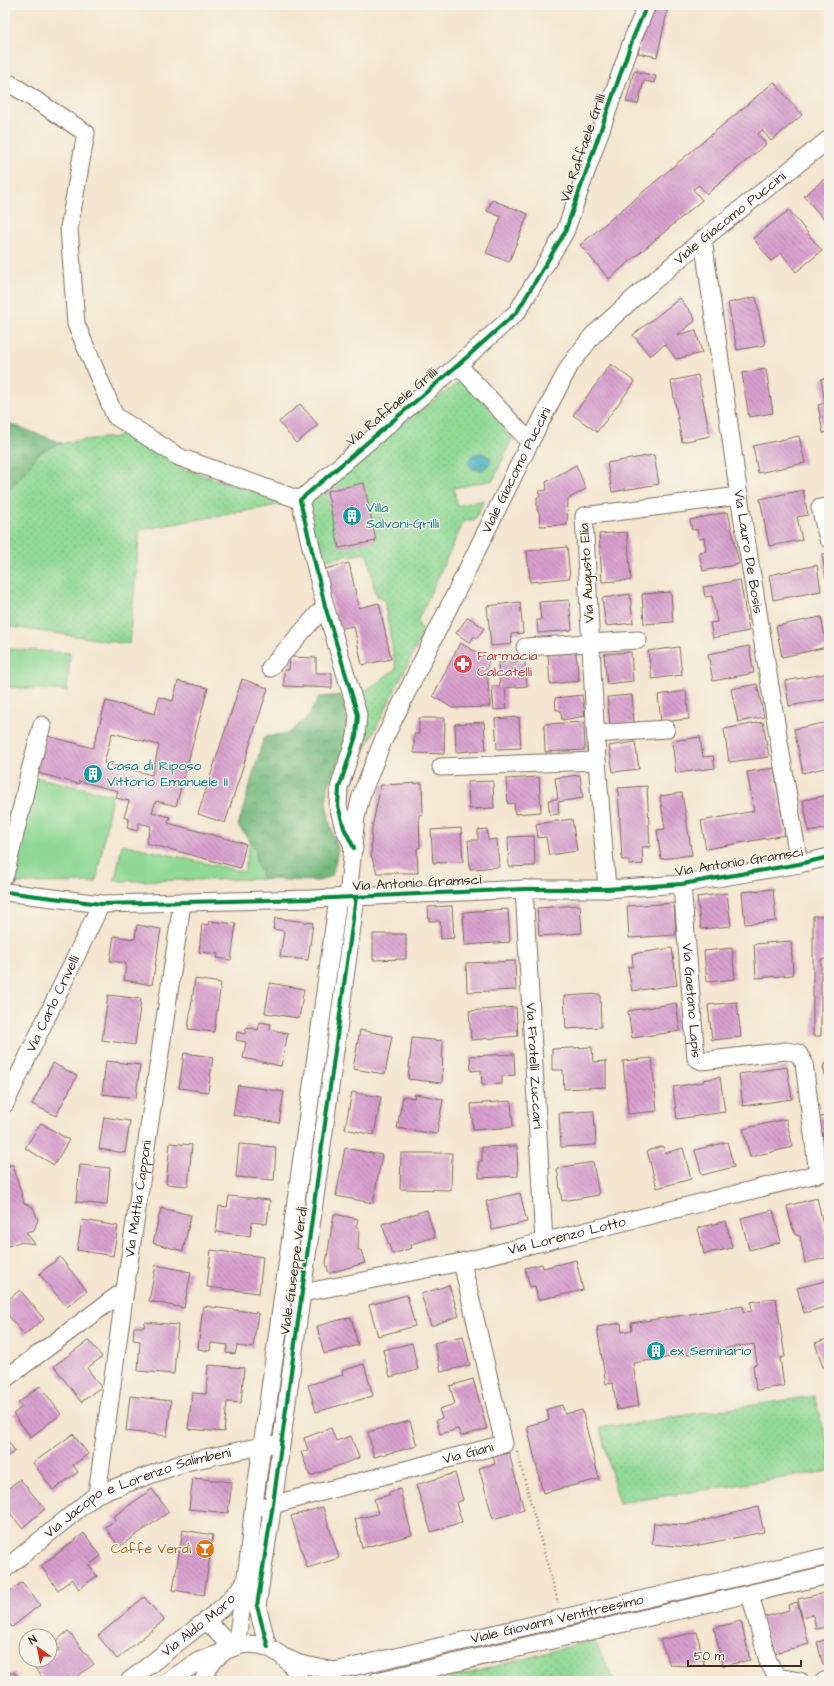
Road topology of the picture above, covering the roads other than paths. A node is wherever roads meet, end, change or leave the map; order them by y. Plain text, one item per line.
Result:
1 (647, 5) edge
2 (5, 85) edge
3 (829, 139) edge
4 (703, 239) junction
5 (458, 365) junction
6 (530, 442) junction
7 (739, 496) junction
8 (300, 500) junction
9 (829, 507) edge
10 (829, 539) edge
11 (325, 606) junction
12 (638, 640) dead end
13 (591, 644) junction
14 (525, 647) dead end
15 (270, 668) dead end
16 (42, 725) dead end
17 (666, 729) dead end
18 (596, 734) junction
19 (597, 761) junction
20 (441, 767) dead end
21 (354, 848) junction
22 (829, 857) edge
23 (799, 864) junction
24 (5, 875) edge
25 (682, 884) junction
26 (524, 889) junction
27 (607, 889) junction
28 (5, 892) edge
29 (347, 897) junction
30 (101, 904) junction
31 (182, 904) junction
32 (5, 1104) edge
33 (823, 1172) edge
34 (544, 1242) junction
35 (462, 1262) junction
36 (125, 1290) junction
37 (302, 1293) junction
38 (5, 1379) edge
39 (281, 1441) junction
40 (262, 1446) junction
41 (97, 1494) junction
42 (273, 1504) junction
43 (253, 1511) junction
44 (829, 1556) edge
45 (5, 1569) edge
46 (829, 1575) edge
47 (246, 1582) junction
48 (750, 1594) junction
49 (206, 1621) junction
50 (268, 1647) junction
51 (231, 1649) junction
52 (286, 1658) junction
53 (829, 1680) edge
54 (129, 1681) edge
55 (168, 1681) edge
56 (203, 1681) edge
57 (300, 1681) edge
58 (378, 1681) edge
59 (800, 1681) edge
60 (824, 1681) edge

1 - 5 street, Via Raffaele Grilli
2 - 8 street
3 - 4 street, Viale Giacomo Puccini
4 - 6 street, Viale Giacomo Puccini
4 - 7 street, Via Lauro De Bosis
5 - 6 street
5 - 8 street, Via Raffaele Grilli
6 - 21 street, Viale Giacomo Puccini
7 - 13 street, Via Augusto Elia
7 - 23 street, Via Lauro De Bosis
8 - 11 street
9 - 10 street
11 - 15 street
11 - 21 street
12 - 13 street
13 - 14 street
13 - 18 street, Via Augusto Elia
16 - 24 street
17 - 18 street
18 - 19 street, Via Augusto Elia
19 - 20 street
19 - 27 street, Via Augusto Elia
21 - 29 street, Viale Giacomo Puccini
22 - 23 street, Via Antonio Gramsci
23 - 25 street, Via Antonio Gramsci
25 - 27 street, Via Antonio Gramsci
25 - 33 street, Via Gaetano Lapis
26 - 27 street, Via Antonio Gramsci
26 - 29 street, Via Antonio Gramsci
26 - 34 street, Via Fratelli Zuccari
28 - 30 street, Via Antonio Gramsci
29 - 31 street, Via Antonio Gramsci
29 - 37 street, Viale Giuseppe Verdi
29 - 40 street, Viale Giuseppe Verdi
30 - 31 street, Via Antonio Gramsci
30 - 32 street, Via Carlo Crivelli
31 - 36 street, Via Mattia Capponi
33 - 34 street, Via Lorenzo Lotto
34 - 35 street, Via Lorenzo Lotto
35 - 37 street, Via Lorenzo Lotto
35 - 42 street, Via Giani
36 - 38 street
36 - 41 street, Via Mattia Capponi
37 - 39 street, Viale Giuseppe Verdi
39 - 40 street, Via Jacopo e Lorenzo Salimbeni
39 - 42 street, Viale Giuseppe Verdi
40 - 41 street, Via Jacopo e Lorenzo Salimbeni
40 - 43 street, Viale Giuseppe Verdi
41 - 45 street, Via Jacopo e Lorenzo Salimbeni
42 - 43 street, Via Giani
42 - 50 street, Viale Giuseppe Verdi
43 - 47 street, Viale Giuseppe Verdi
44 - 52 street, Viale Giovanni Ventitreesimo
46 - 48 street, Viale Giovanni Ventitreesimo
47 - 49 street, Via Aldo Moro
47 - 51 street, Viale Giuseppe Verdi
48 - 58 street, Viale Giovanni Ventitreesimo
48 - 59 street
49 - 51 street
49 - 54 street, Via Aldo Moro
50 - 51 street
50 - 52 street
51 - 55 street
51 - 56 street
52 - 57 street
53 - 60 street

